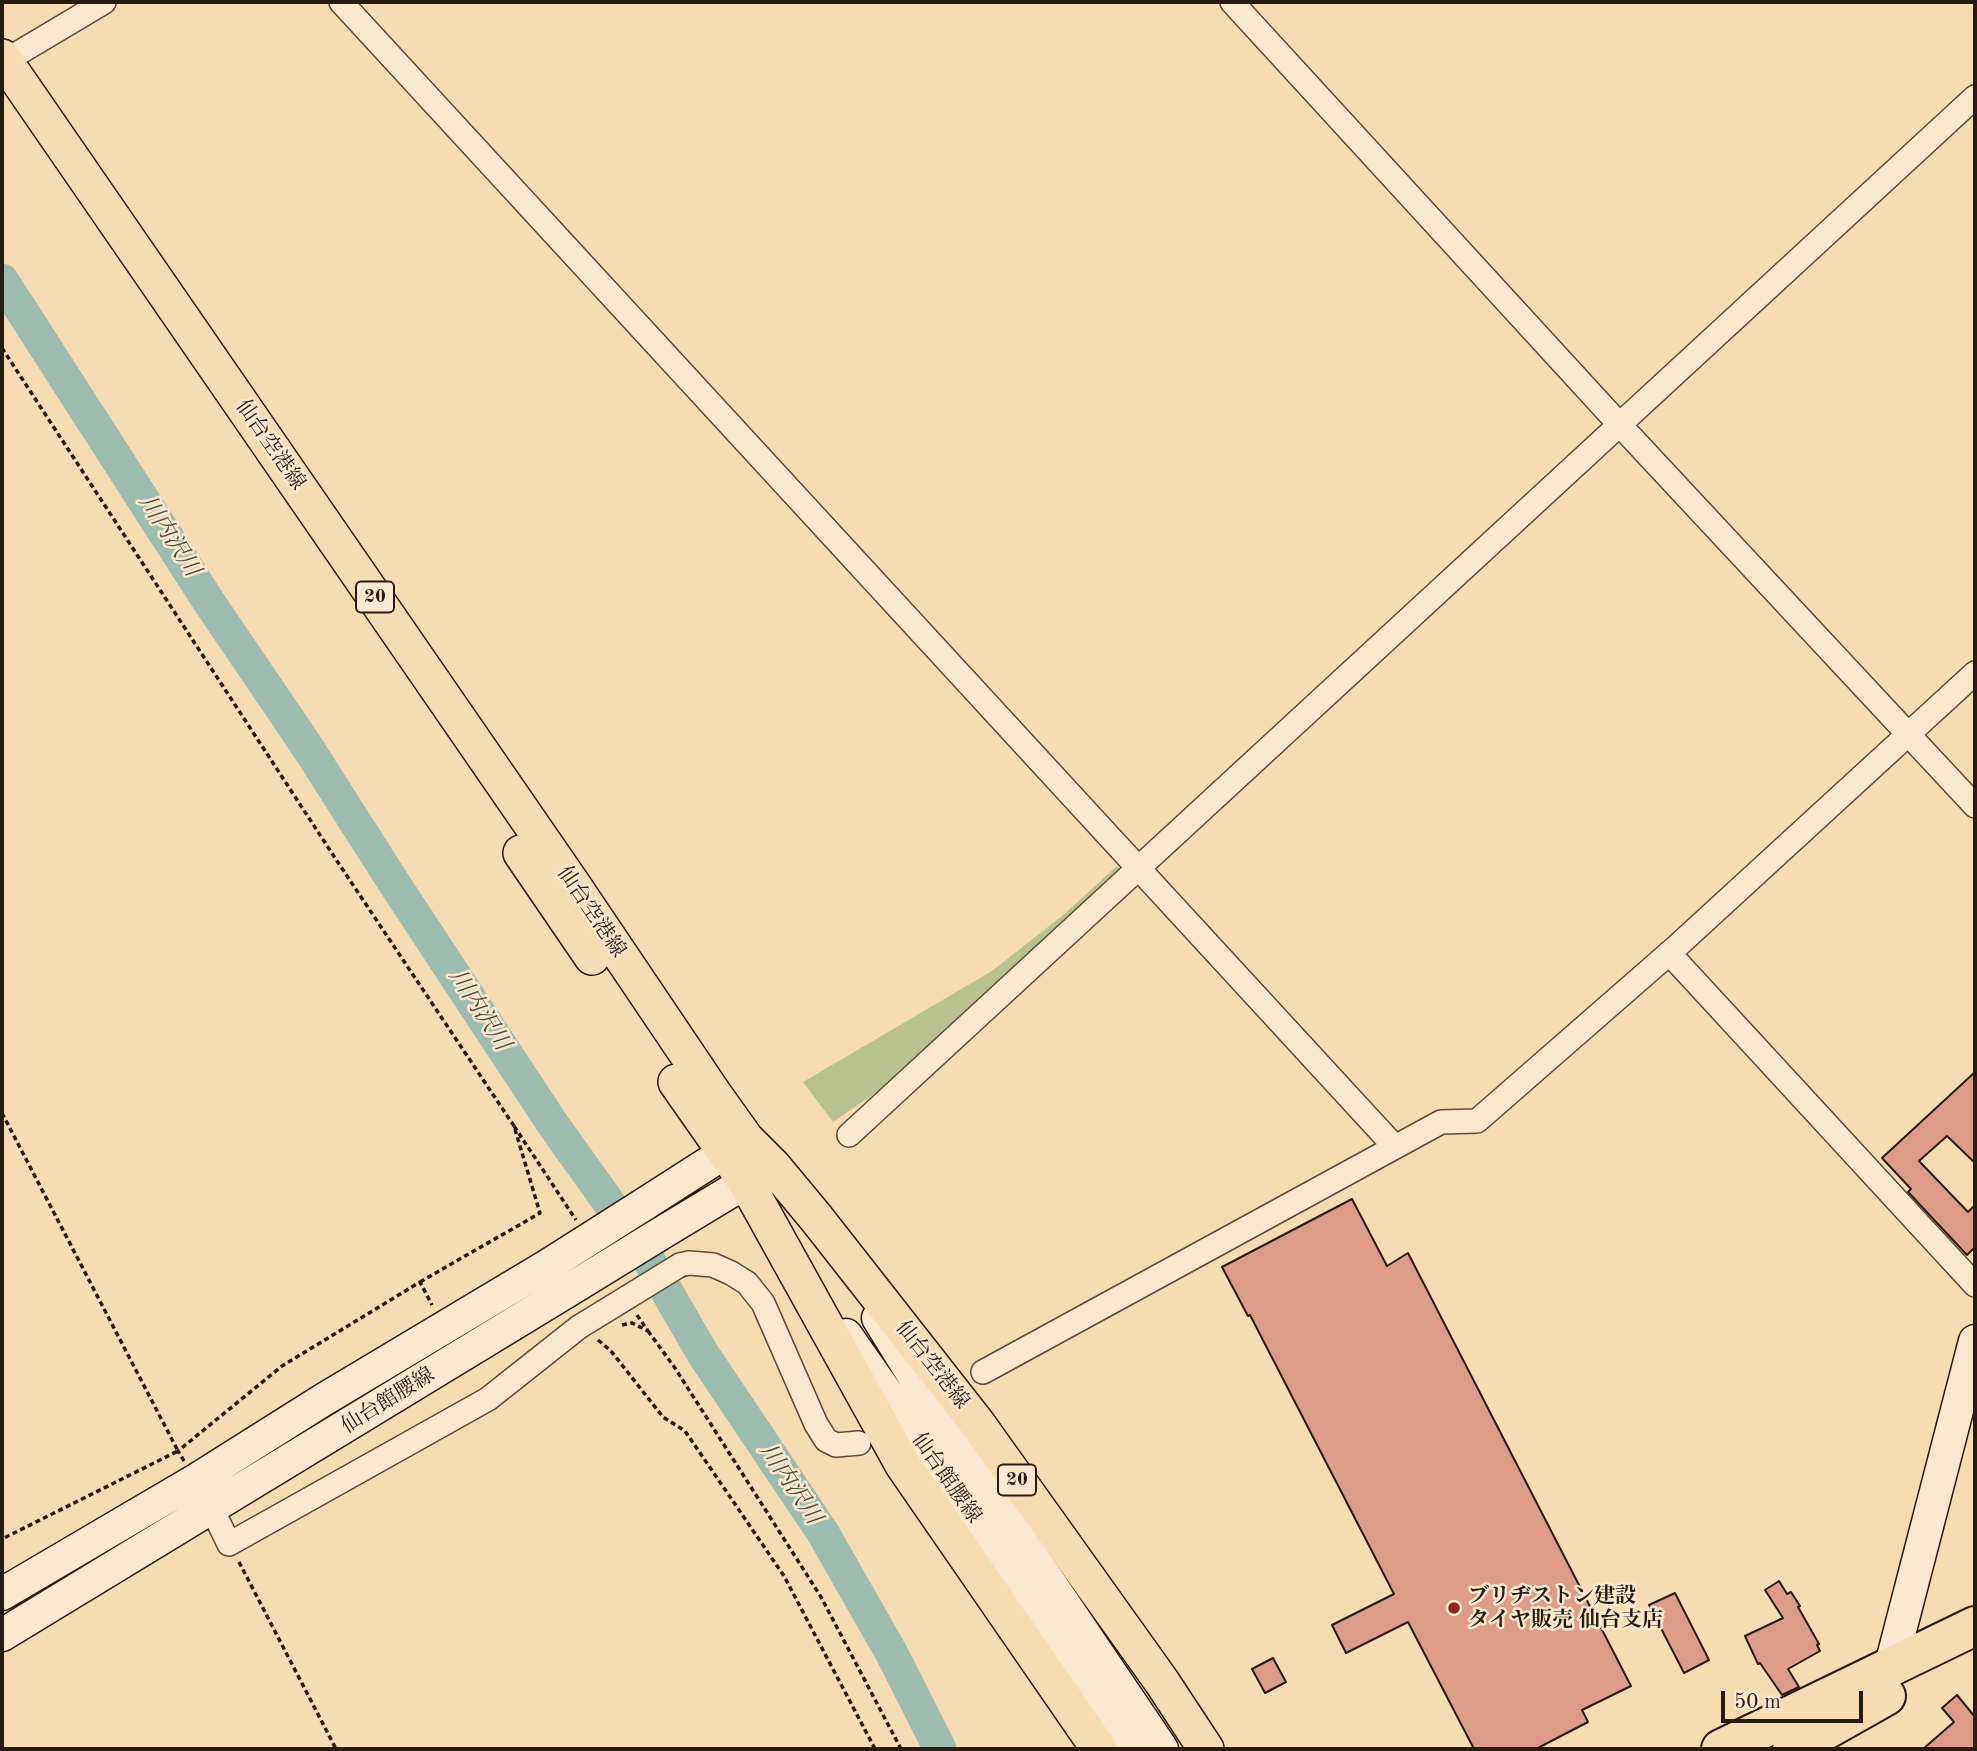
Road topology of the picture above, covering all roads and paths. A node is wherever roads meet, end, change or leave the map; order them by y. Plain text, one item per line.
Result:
1 (104, 2) edge
2 (341, 2) edge
3 (1232, 2) edge
4 (3, 59) edge
5 (2, 95) edge
6 (1975, 97) edge
7 (2, 348) edge
8 (1619, 424) junction
9 (1975, 673) edge
10 (1910, 734) junction
11 (1975, 806) edge
12 (1137, 868) junction
13 (1669, 953) junction
14 (2, 1113) edge
15 (514, 1126) dead end
16 (849, 1135) dead end
17 (736, 1147) junction
18 (1395, 1147) junction
19 (759, 1174) junction
20 (817, 1219) junction
21 (781, 1242) junction
22 (1975, 1285) edge
23 (432, 1305) dead end
24 (585, 1331) junction
25 (648, 1331) dead end
26 (1975, 1341) edge
27 (983, 1372) dead end
28 (859, 1443) dead end
29 (178, 1451) junction
30 (203, 1494) junction
31 (2, 1539) edge
32 (229, 1544) junction
33 (2, 1594) edge
34 (1975, 1626) edge
35 (2, 1635) edge
36 (1975, 1651) edge
37 (1890, 1669) junction
38 (1120, 1708) junction
39 (336, 1749) edge
40 (874, 1749) edge
41 (901, 1749) edge
42 (1099, 1749) edge
43 (1135, 1749) edge
44 (1162, 1749) edge
45 (1206, 1749) edge
46 (1721, 1749) edge
47 (1792, 1749) edge

1 - 4 street
2 - 12 street
3 - 8 street
4 - 17 main road, 仙台空港線 / 20
5 - 17 main road, 仙台空港線 / 20
6 - 8 street
7 - 15 path
8 - 10 street
8 - 12 street
9 - 10 street
10 - 11 street
10 - 13 street
12 - 16 street
12 - 18 street
13 - 18 street
13 - 22 street
14 - 29 path
17 - 19 main road, 仙台空港線 / 20
17 - 30 main road, 仙台館腰線, bridge
18 - 27 street
19 - 20 main road, 仙台空港線 / 20
19 - 21 main road, 仙台空港線 / 20
19 - 30 main road, 仙台館腰線, bridge
20 - 38 main road, 仙台館腰線
20 - 45 main road, 仙台空港線 / 20
21 - 38 main road, 仙台館腰線
21 - 42 main road, 仙台空港線 / 20
23 - 29 path
24 - 28 street, bridge
24 - 32 street
24 - 40 path
25 - 41 path
26 - 37 main road
29 - 30 path
29 - 31 path
30 - 32 street
30 - 33 main road, 仙台館腰線
30 - 35 main road, 仙台館腰線
32 - 39 path
34 - 37 highway
36 - 47 highway
37 - 46 highway
38 - 43 main road
38 - 44 main road

